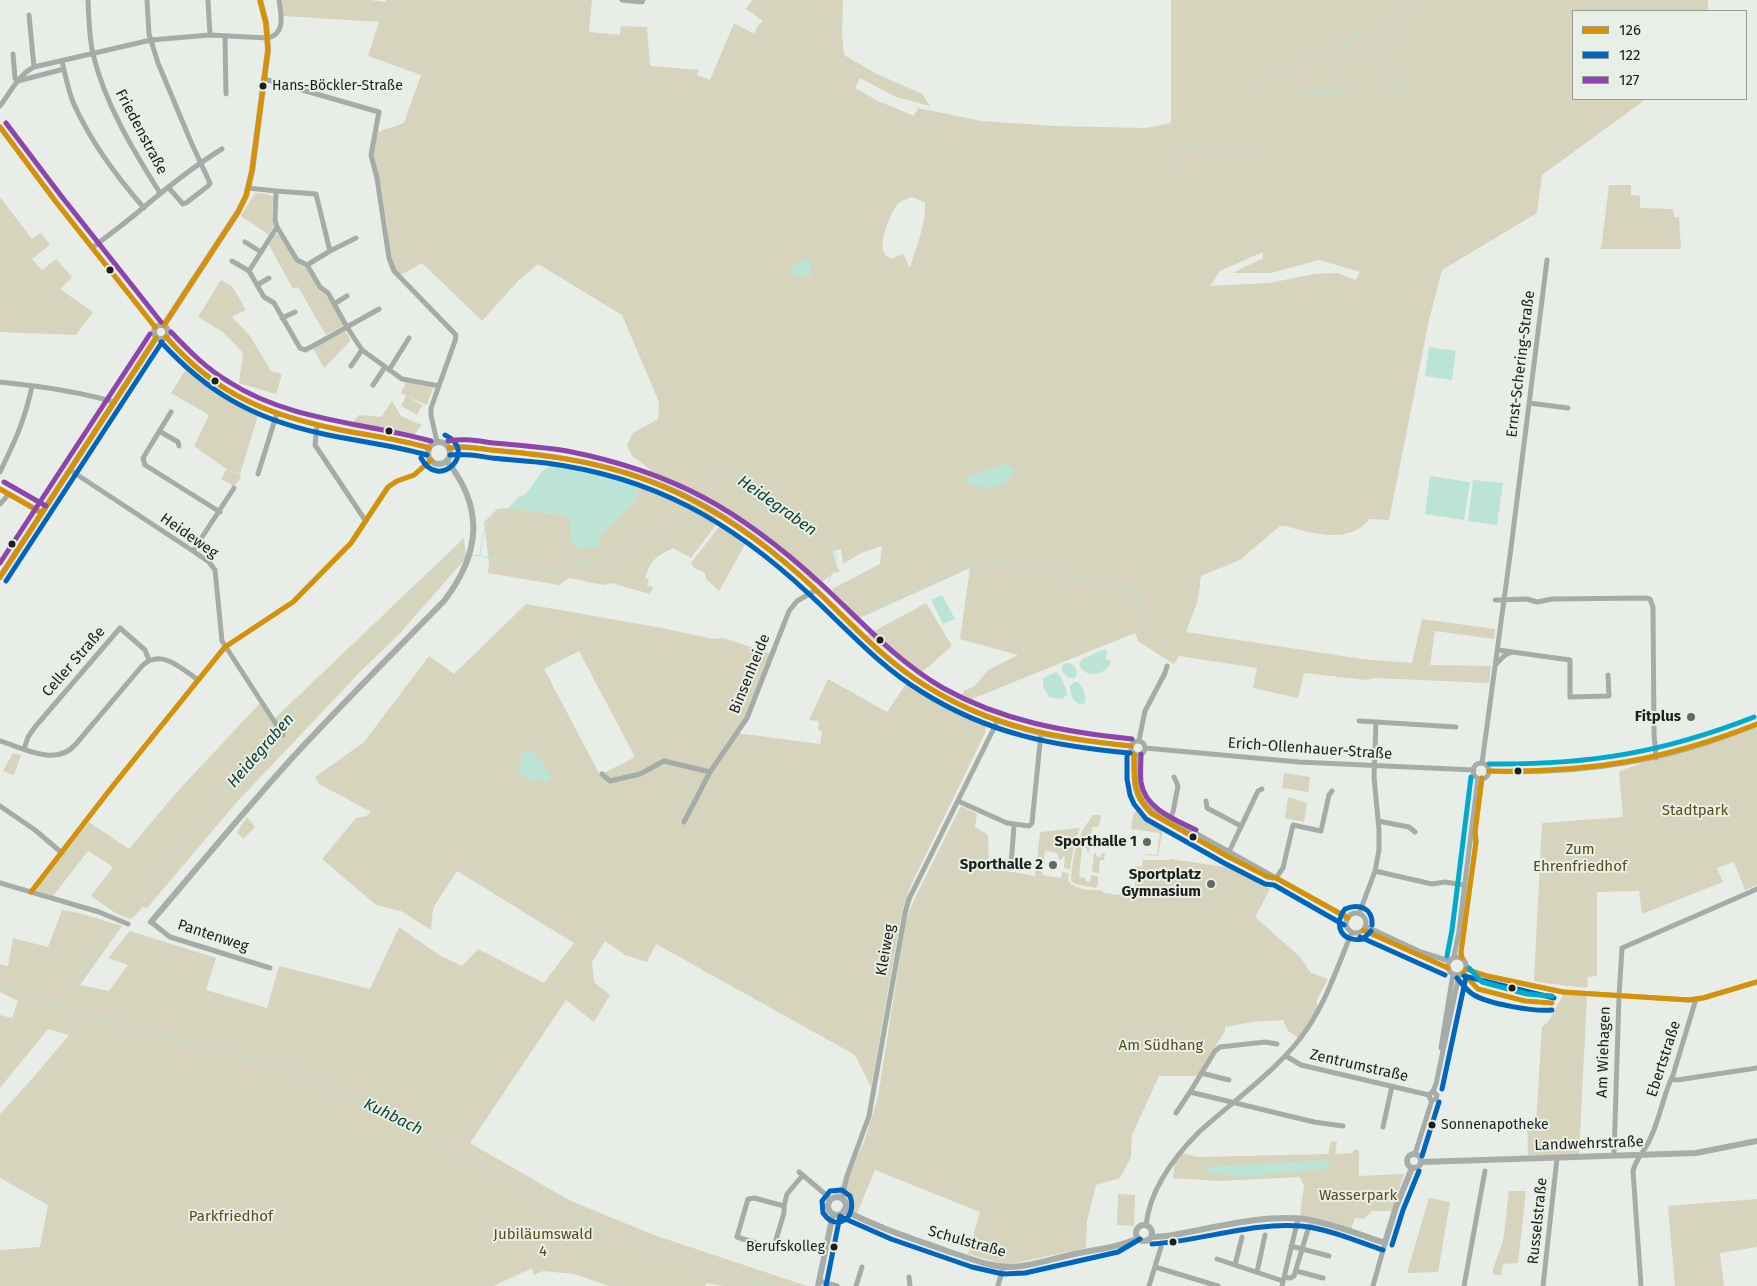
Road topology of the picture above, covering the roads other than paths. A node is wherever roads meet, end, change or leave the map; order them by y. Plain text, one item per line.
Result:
1 (88, 0) edge
2 (147, 0) edge
3 (208, 0) edge
4 (260, 0) edge
5 (279, 0) edge
6 (622, 0) edge
7 (643, 1) edge
8 (29, 16) dead end
9 (210, 35) junction
10 (225, 36) junction
11 (268, 38) junction
12 (151, 40) junction
13 (92, 53) junction
14 (13, 54) dead end
15 (62, 61) junction
16 (34, 67) junction
17 (64, 69) junction
18 (264, 79) junction
19 (17, 81) junction
20 (226, 94) dead end
21 (0, 106) edge
22 (0, 127) edge
23 (222, 150) dead end
24 (200, 162) junction
25 (168, 187) junction
26 (248, 188) junction
27 (276, 191) junction
28 (160, 193) junction
29 (144, 208) junction
30 (277, 226) junction
31 (356, 238) dead end
32 (245, 242) dead end
33 (92, 248) junction
34 (330, 251) junction
35 (261, 252) junction
36 (1547, 260) dead end
37 (232, 261) dead end
38 (307, 265) junction
39 (249, 271) junction
40 (270, 278) dead end
41 (256, 284) junction
42 (347, 296) dead end
43 (334, 304) junction
44 (379, 309) dead end
45 (295, 312) dead end
46 (282, 318) junction
47 (164, 325) junction
48 (156, 327) junction
49 (347, 327) junction
50 (166, 337) junction
51 (156, 338) junction
52 (409, 338) dead end
53 (362, 350) junction
54 (351, 366) dead end
55 (387, 368) junction
56 (0, 382) edge
57 (373, 385) dead end
58 (32, 386) junction
59 (439, 386) junction
60 (114, 402) junction
61 (1529, 403) junction
62 (1568, 408) dead end
63 (171, 412) dead end
64 (277, 413) junction
65 (317, 425) junction
66 (159, 431) junction
67 (437, 442) junction
68 (179, 446) dead end
69 (429, 448) junction
70 (449, 448) junction
71 (431, 460) junction
72 (447, 461) junction
73 (70, 470) junction
74 (0, 472) edge
75 (258, 474) dead end
76 (234, 488) dead end
77 (0, 489) edge
78 (9, 494) junction
79 (0, 504) edge
80 (220, 512) junction
81 (42, 514) junction
82 (365, 520) junction
83 (194, 552) junction
84 (0, 577) edge
85 (816, 590) junction
86 (1497, 600) dead end
87 (225, 647) junction
88 (1498, 650) junction
89 (1512, 652) junction
90 (149, 660) junction
91 (1496, 665) junction
92 (1167, 666) dead end
93 (1608, 675) dead end
94 (198, 680) junction
95 (998, 720) junction
96 (1359, 721) dead end
97 (1376, 722) junction
98 (1757, 724) edge
99 (1456, 727) dead end
100 (1041, 733) junction
101 (283, 735) dead end
102 (1139, 740) junction
103 (0, 741) edge
104 (1131, 746) junction
105 (1145, 748) junction
106 (24, 749) junction
107 (1137, 754) junction
108 (1656, 758) junction
109 (1482, 763) junction
110 (1374, 766) junction
111 (1474, 770) junction
112 (1489, 771) junction
113 (710, 772) junction
114 (602, 774) dead end
115 (1174, 777) dead end
116 (1480, 778) junction
117 (1262, 789) dead end
118 (1332, 791) dead end
119 (1206, 800) dead end
120 (958, 801) junction
121 (0, 806) edge
122 (1168, 821) junction
123 (1378, 821) junction
124 (684, 822) dead end
125 (1014, 825) junction
126 (1241, 826) junction
127 (1415, 832) dead end
128 (62, 853) junction
129 (1228, 854) junction
130 (1011, 866) dead end
131 (1375, 871) junction
132 (1276, 878) junction
133 (0, 883) edge
134 (1464, 885) junction
135 (1757, 889) edge
136 (31, 892) junction
137 (1359, 914) junction
138 (1348, 918) junction
139 (151, 922) joint
140 (126, 923) dead end
141 (1364, 928) junction
142 (1352, 932) junction
143 (1462, 958) junction
144 (1452, 959) junction
145 (270, 968) dead end
146 (1448, 968) junction
147 (1466, 969) junction
148 (1452, 974) junction
149 (1459, 975) junction
150 (1757, 982) edge
151 (1618, 996) junction
152 (1696, 999) junction
153 (1277, 1044) dead end
154 (1286, 1056) junction
155 (1441, 1058) junction
156 (1757, 1068) edge
157 (1201, 1073) junction
158 (1672, 1079) junction
159 (1229, 1080) dead end
160 (1392, 1086) junction
161 (1190, 1092) junction
162 (1432, 1095) junction
163 (1232, 1103) junction
164 (1176, 1113) dead end
165 (1343, 1126) dead end
166 (1383, 1127) dead end
167 (1757, 1142) edge
168 (1415, 1154) junction
169 (1614, 1155) junction
170 (1639, 1155) junction
171 (1557, 1158) junction
172 (1422, 1162) junction
173 (1412, 1168) junction
174 (1485, 1172) dead end
175 (831, 1199) junction
176 (842, 1199) junction
177 (784, 1206) junction
178 (844, 1210) junction
179 (834, 1214) junction
180 (1298, 1219) junction
181 (1146, 1225) junction
182 (1337, 1234) dead end
183 (1137, 1236) junction
184 (1265, 1236) dead end
185 (1152, 1237) junction
186 (1242, 1237) dead end
187 (1385, 1243) junction
188 (1291, 1246) junction
189 (1161, 1247) dead end
190 (1303, 1248) junction
191 (1329, 1256) dead end
192 (1217, 1259) dead end
193 (1235, 1265) junction
194 (862, 1267) dead end
195 (1004, 1267) junction
196 (1155, 1267) junction
197 (1296, 1271) junction
198 (1257, 1272) junction
199 (909, 1276) dead end
200 (1323, 1278) dead end
201 (1194, 1280) junction
202 (1283, 1281) edge
203 (818, 1283) edge
204 (836, 1286) edge
205 (856, 1286) edge
206 (910, 1286) edge
207 (998, 1286) edge
208 (1149, 1286) edge
209 (1192, 1286) edge
210 (1218, 1286) edge
211 (1373, 1286) edge
212 (1464, 1286) edge
213 (1543, 1286) edge
214 (1641, 1286) edge

1 - 13 street
2 - 12 street
3 - 9 street
4 - 11 main road
5 - 11 street
6 - 7 street
8 - 16 street
9 - 10 street
9 - 12 street
10 - 11 street
10 - 20 street
11 - 18 main road
12 - 13 street
12 - 24 street
13 - 15 street
13 - 28 street, Friedenstraße
14 - 19 street
15 - 16 street
15 - 17 street
16 - 19 street
17 - 19 street
17 - 29 street
18 - 26 main road
18 - 59 street
19 - 21 street
22 - 33 street
23 - 24 street
24 - 25 street
24 - 25 street
25 - 28 street
26 - 27 street
26 - 47 main road
27 - 30 street
27 - 34 street
28 - 29 street
29 - 33 street
30 - 35 street
30 - 38 street
31 - 34 street
32 - 35 street
33 - 48 street
34 - 38 street
35 - 39 street
36 - 61 street, Ernst-Schering-Straße
37 - 39 street
38 - 43 street
39 - 41 street
40 - 41 street
41 - 46 street
42 - 43 street
43 - 49 street
44 - 49 street
45 - 46 street
46 - 49 street
47 - 48 main road
47 - 50 main road
48 - 51 main road
49 - 53 street
50 - 51 main road
50 - 64 street
51 - 60 main road
52 - 55 street
53 - 54 street
53 - 55 street
55 - 57 street
55 - 59 street
56 - 58 street
58 - 60 street
58 - 74 street
59 - 67 street
60 - 73 main road
61 - 62 street
61 - 88 street, Ernst-Schering-Straße
63 - 66 street
64 - 65 street
64 - 75 street
65 - 69 street
65 - 82 street
66 - 68 street
66 - 80 street
67 - 69 main road
67 - 70 main road
69 - 71 main road
70 - 72 main road
70 - 85 street
71 - 72 main road
71 - 82 street
72 - 139 main road
73 - 81 main road
73 - 83 street, Heideweg
76 - 80 street
77 - 78 street
78 - 79 street
78 - 81 street
80 - 83 street
81 - 84 main road
82 - 87 street
83 - 87 street, Heideweg
85 - 95 street
85 - 113 street, Binsenheide
86 - 108 street
87 - 94 street
87 - 101 street, Heideweg
88 - 89 street
88 - 91 street, Ernst-Schering-Straße
89 - 91 street
89 - 93 street
90 - 94 street
90 - 106 street
90 - 106 street, Celler Straße
91 - 109 street, Ernst-Schering-Straße
92 - 102 street
94 - 128 street
95 - 100 street
95 - 120 street, Kleiweg
96 - 97 street
97 - 99 street
97 - 110 street
98 - 108 street
100 - 104 street
100 - 125 street
102 - 104 street
102 - 105 street
103 - 106 street
104 - 107 street
105 - 107 street
105 - 110 street, Erich-Ollenhauer-Straße
107 - 122 street
108 - 112 street
109 - 111 street
109 - 112 street
110 - 111 street, Erich-Ollenhauer-Straße
110 - 123 street
111 - 116 street
112 - 116 street
113 - 114 street
113 - 124 street, Binsenheide
115 - 122 street
116 - 134 street
116 - 143 street
117 - 126 street
118 - 132 street
119 - 126 street
120 - 125 street
120 - 176 street, Kleiweg
121 - 128 street
122 - 129 street
123 - 127 street
123 - 131 street
125 - 130 street
126 - 129 street
128 - 136 street
129 - 132 street
131 - 134 street
131 - 137 street
132 - 138 street
133 - 136 street
134 - 144 street
135 - 151 street, Am Wiehagen
136 - 140 street
137 - 138 street
137 - 141 street
138 - 142 street
139 - 145 street, Pantenweg
141 - 142 street
141 - 144 street
141 - 146 street
142 - 154 street
143 - 144 street
143 - 147 street
144 - 146 street
146 - 148 street
147 - 149 street
147 - 151 street
148 - 149 street
148 - 155 street
149 - 155 street
150 - 152 street
151 - 152 street
151 - 169 street, Am Wiehagen
152 - 158 street, Ebertstraße
153 - 157 street
154 - 160 street, Zentrumstraße
154 - 163 street
155 - 162 street
156 - 158 street
157 - 159 street
157 - 161 street
158 - 170 street, Ebertstraße
160 - 162 street, Zentrumstraße
160 - 166 street
161 - 163 street
161 - 164 street
162 - 168 street
163 - 165 street
163 - 181 street
167 - 170 main road, Landwehrstraße
168 - 172 main road
168 - 173 main road
169 - 170 main road, Landwehrstraße
169 - 171 main road, Landwehrstraße
170 - 214 street, Ebertstraße
171 - 172 main road, Landwehrstraße
171 - 213 street, Russelstraße
172 - 173 main road
173 - 187 main road
174 - 212 street
175 - 176 main road
175 - 177 street
175 - 179 main road
176 - 178 main road
177 - 177 street
178 - 179 main road
178 - 195 main road, Schulstraße
179 - 203 main road
180 - 185 main road
180 - 187 main road
180 - 188 street
181 - 183 main road
181 - 185 main road
182 - 190 street
183 - 185 main road
183 - 195 main road, Schulstraße
184 - 198 street
186 - 193 street
187 - 211 street
188 - 190 street
188 - 202 street
189 - 196 street
190 - 191 street
190 - 197 street
192 - 193 street
193 - 198 street
194 - 205 street
195 - 207 street
196 - 201 street
196 - 208 street
197 - 200 street
197 - 202 street
198 - 202 street
199 - 206 street
201 - 209 street
201 - 210 street
203 - 204 street

